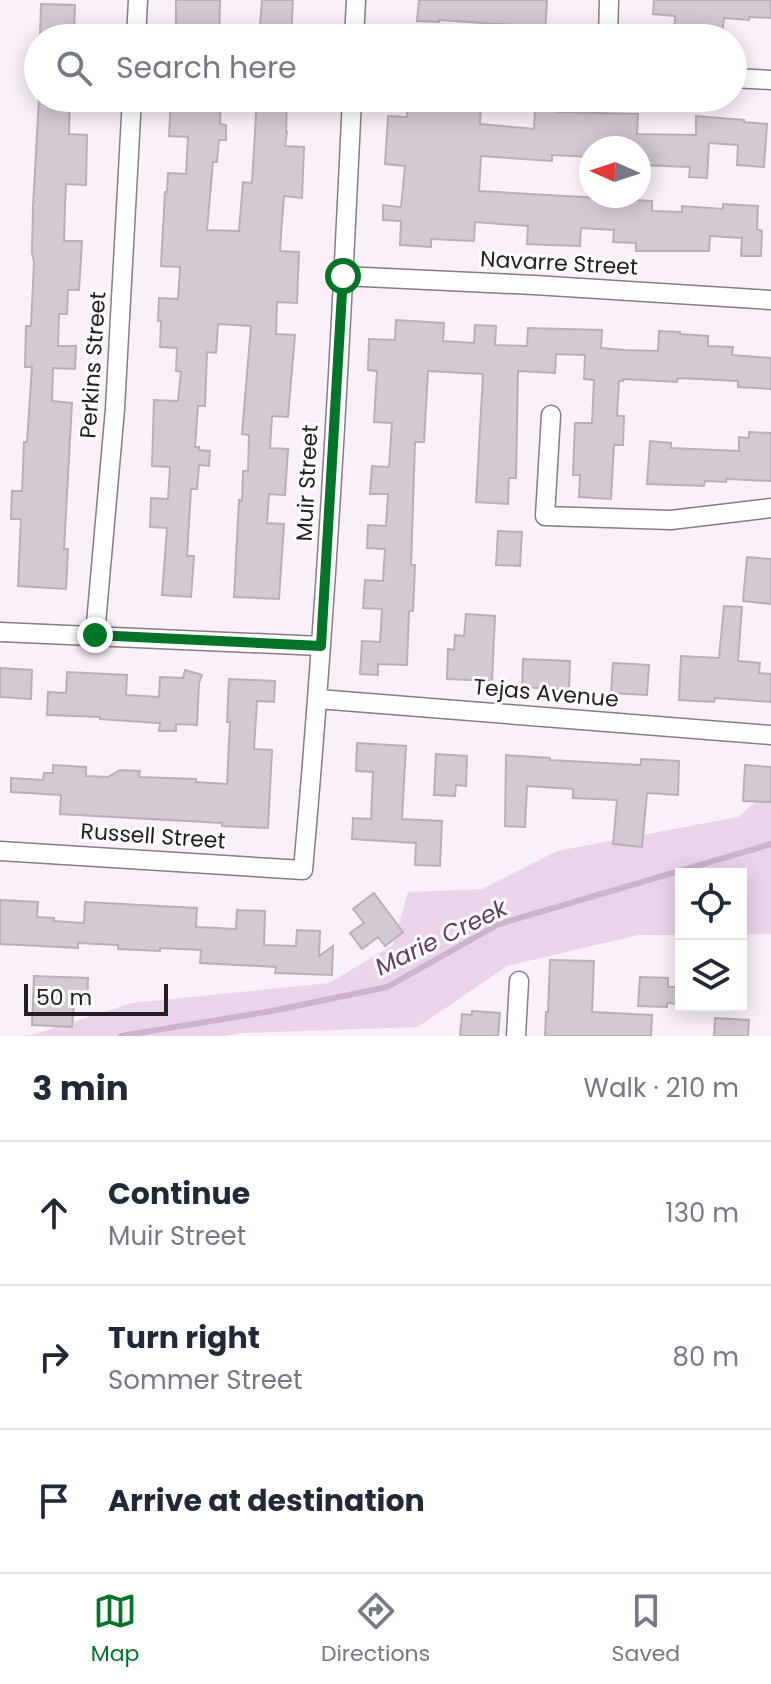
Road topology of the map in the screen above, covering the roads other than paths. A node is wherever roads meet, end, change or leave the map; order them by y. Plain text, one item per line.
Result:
1 (138, 0) edge
2 (356, 0) edge
3 (609, 0) edge
4 (137, 24) edge
5 (355, 24) edge
6 (608, 24) edge
7 (747, 79) edge
8 (771, 80) edge
9 (131, 112) edge
10 (351, 112) edge
11 (343, 276) junction
12 (771, 300) edge
13 (551, 415) dead end
14 (771, 508) edge
15 (0, 632) edge
16 (95, 635) junction
17 (321, 646) junction
18 (318, 699) junction
19 (771, 735) edge
20 (0, 851) edge
21 (303, 870) joint
22 (519, 981) dead end
23 (516, 1036) edge

1 - 4 street
2 - 5 street
3 - 6 street
7 - 8 street
9 - 16 street, Perkins Street
10 - 11 street, Muir Street
11 - 12 street, Navarre Street
11 - 17 street, Muir Street
13 - 14 street
15 - 16 street
16 - 17 street
17 - 18 street, Muir Street
18 - 19 street, Tejas Avenue
18 - 21 street, Muir Street
20 - 21 street, Russell Street
22 - 23 street

